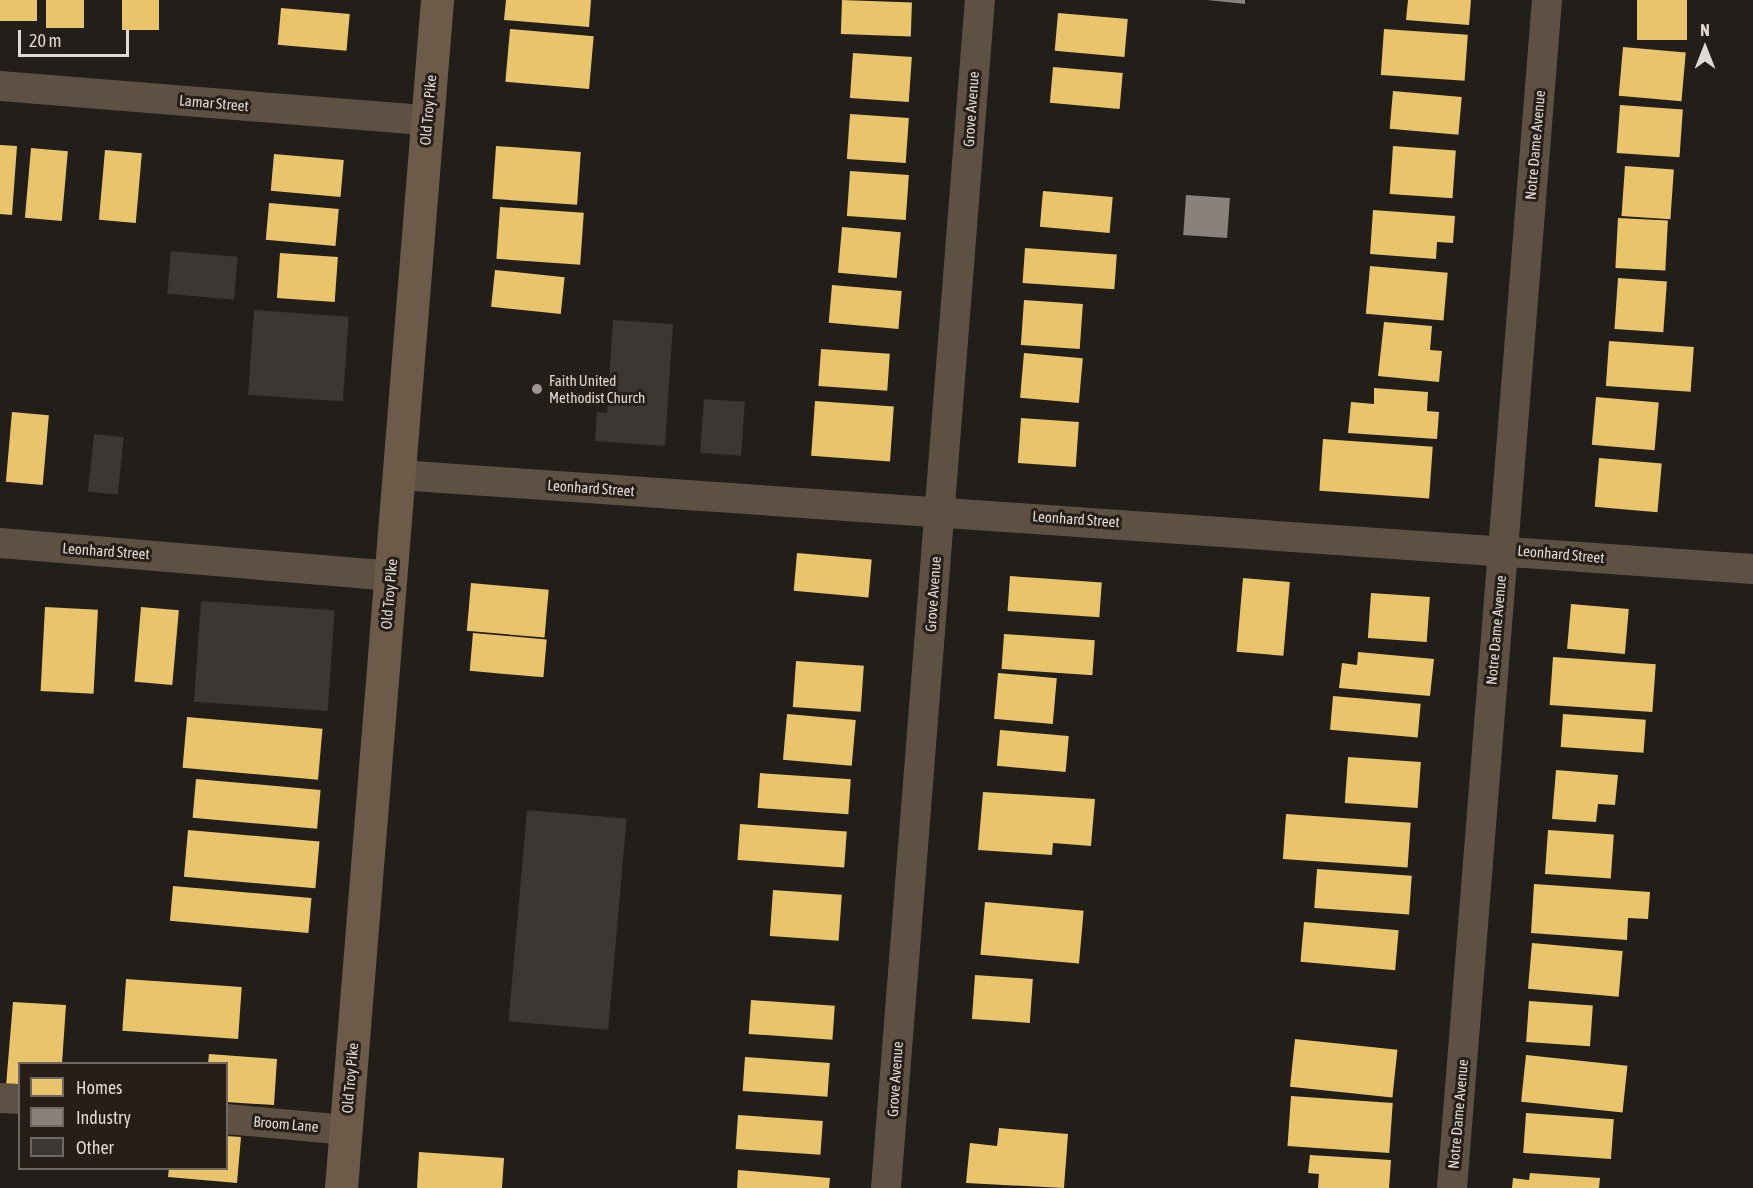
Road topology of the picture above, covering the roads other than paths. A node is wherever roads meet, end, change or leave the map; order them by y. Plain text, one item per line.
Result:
1 (437, 0) edge
2 (980, 0) edge
3 (1547, 0) edge
4 (0, 86) edge
5 (428, 120) junction
6 (399, 475) junction
7 (940, 510) junction
8 (0, 543) edge
9 (1503, 550) junction
10 (1753, 569) edge
11 (391, 576) junction
12 (0, 1098) edge
13 (18, 1099) edge
14 (228, 1119) edge
15 (346, 1130) junction
16 (341, 1188) edge
17 (886, 1188) edge
18 (1452, 1188) edge

1 - 5 main road, Old Troy Pike
2 - 7 street, Grove Avenue
3 - 9 street, Notre Dame Avenue
4 - 5 street, Lamar Street
5 - 6 main road, Old Troy Pike
6 - 7 street, Leonhard Street
6 - 11 main road, Old Troy Pike
7 - 9 street, Leonhard Street
7 - 17 street, Grove Avenue
8 - 11 street, Leonhard Street
9 - 10 street, Leonhard Street
9 - 18 street, Notre Dame Avenue
11 - 15 main road, Old Troy Pike
12 - 13 street
14 - 15 street, Broom Lane
15 - 16 main road, Old Troy Pike

